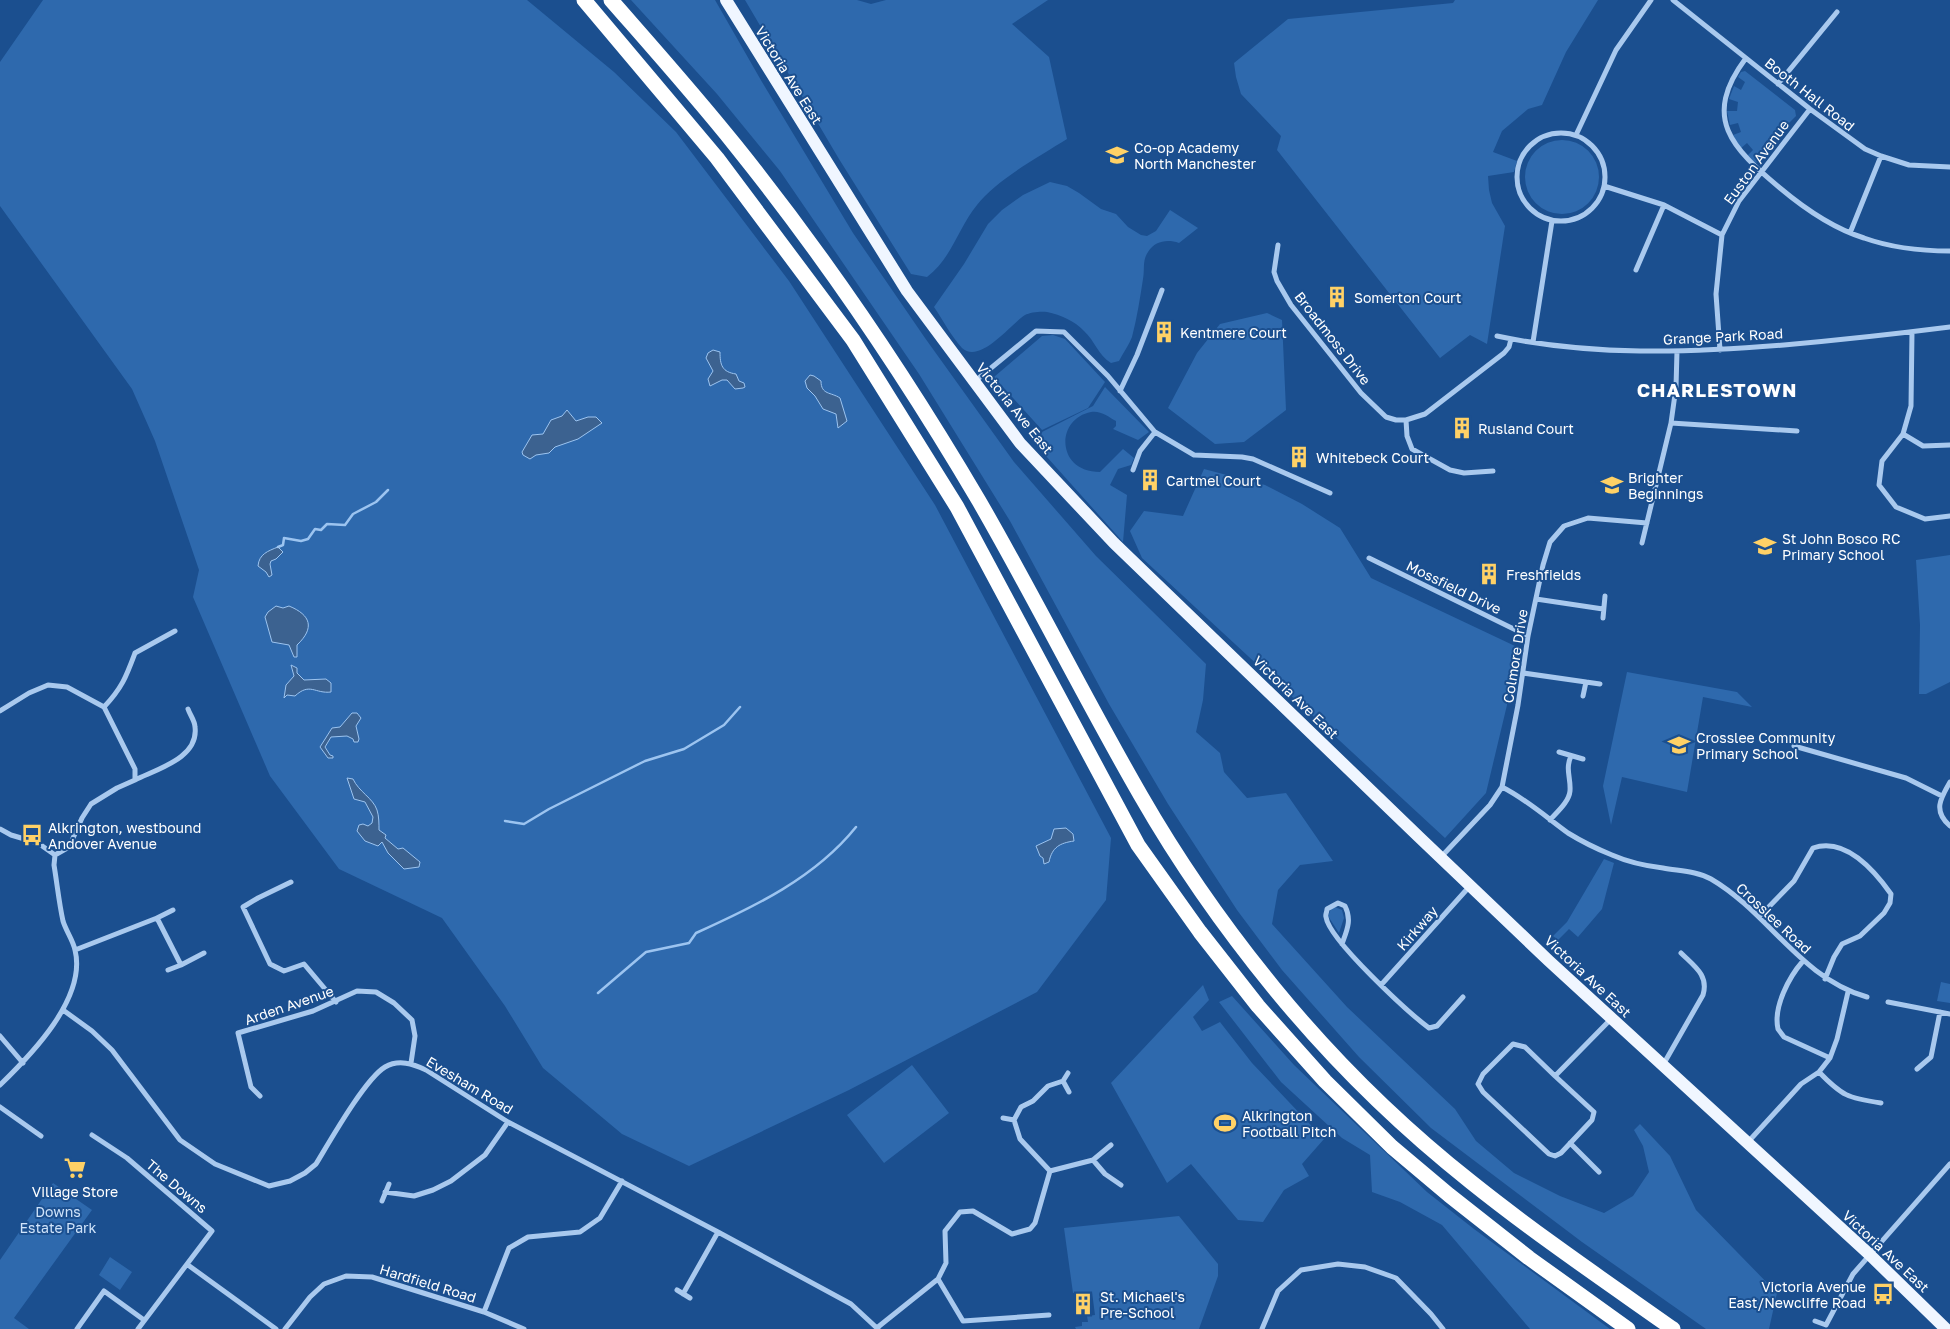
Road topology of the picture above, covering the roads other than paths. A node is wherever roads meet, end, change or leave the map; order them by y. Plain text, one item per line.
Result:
1 (584, 0) edge
2 (612, 0) edge
3 (726, 0) edge
4 (1651, 0) edge
5 (1673, 0) edge
6 (1837, 12) dead end
7 (1746, 58) junction
8 (1778, 84) junction
9 (1810, 109) junction
10 (1576, 135) junction
11 (1881, 156) junction
12 (1950, 167) edge
13 (1760, 172) junction
14 (1604, 186) junction
15 (1664, 205) junction
16 (1552, 221) junction
17 (1850, 233) junction
18 (1722, 234) junction
19 (1278, 245) dead end
20 (1950, 251) edge
21 (1636, 270) dead end
22 (1162, 290) dead end
23 (1950, 327) edge
24 (1912, 332) junction
25 (1497, 336) dead end
26 (1511, 339) junction
27 (1533, 342) junction
28 (1720, 350) junction
29 (1677, 351) junction
30 (974, 383) junction
31 (1120, 391) junction
32 (1406, 420) junction
33 (1671, 423) junction
34 (1797, 431) dead end
35 (1155, 432) junction
36 (1903, 434) junction
37 (1950, 445) edge
38 (1133, 470) dead end
39 (1493, 471) dead end
40 (1330, 494) dead end
41 (1950, 516) edge
42 (1647, 522) junction
43 (1642, 543) dead end
44 (1369, 558) dead end
45 (1605, 596) dead end
46 (1536, 599) junction
47 (1603, 609) junction
48 (1603, 618) dead end
49 (175, 631) dead end
50 (1528, 636) junction
51 (1523, 673) junction
52 (1586, 682) junction
53 (1600, 684) dead end
54 (1583, 696) dead end
55 (104, 706) junction
56 (188, 709) dead end
57 (0, 711) edge
58 (1794, 746) dead end
59 (1559, 752) dead end
60 (1571, 756) junction
61 (1583, 759) dead end
62 (135, 780) junction
63 (1950, 782) edge
64 (1502, 787) junction
65 (1942, 796) junction
66 (1550, 820) junction
67 (1950, 826) edge
68 (0, 829) edge
69 (55, 855) junction
70 (1441, 858) junction
71 (291, 882) dead end
72 (1470, 885) junction
73 (173, 910) dead end
74 (1759, 917) junction
75 (157, 918) junction
76 (1342, 944) junction
77 (75, 950) junction
78 (204, 953) dead end
79 (1681, 953) dead end
80 (1803, 961) junction
81 (181, 965) junction
82 (168, 970) dead end
83 (1825, 979) junction
84 (1382, 986) junction
85 (1848, 992) junction
86 (1463, 997) dead end
87 (1867, 998) dead end
88 (336, 1002) junction
89 (1888, 1002) dead end
90 (63, 1010) junction
91 (1940, 1012) junction
92 (1950, 1014) edge
93 (1612, 1019) junction
94 (0, 1036) edge
95 (1830, 1058) junction
96 (22, 1063) junction
97 (411, 1064) junction
98 (1663, 1065) junction
99 (1917, 1069) dead end
100 (1819, 1072) junction
101 (1068, 1073) dead end
102 (1555, 1076) junction
103 (1063, 1081) junction
104 (0, 1085) edge
105 (1069, 1092) dead end
106 (260, 1096) dead end
107 (1881, 1104) dead end
108 (0, 1107) edge
109 (1003, 1118) dead end
110 (1014, 1120) junction
111 (508, 1122) junction
112 (92, 1135) dead end
113 (42, 1136) dead end
114 (1570, 1143) junction
115 (1747, 1143) junction
116 (1111, 1145) dead end
117 (1093, 1160) junction
118 (1950, 1164) edge
119 (1050, 1171) junction
120 (1599, 1172) dead end
121 (622, 1181) junction
122 (389, 1184) dead end
123 (1122, 1185) dead end
124 (385, 1192) junction
125 (382, 1200) dead end
126 (718, 1232) junction
127 (1869, 1254) junction
128 (188, 1265) junction
129 (938, 1280) junction
130 (677, 1290) dead end
131 (682, 1294) junction
132 (690, 1298) dead end
133 (484, 1312) junction
134 (1049, 1315) dead end
135 (144, 1320) junction
136 (1815, 1321) dead end
137 (878, 1328) edge
138 (1944, 1328) edge
139 (77, 1329) edge
140 (138, 1329) edge
141 (276, 1329) edge
142 (285, 1329) edge
143 (524, 1329) edge
144 (1262, 1329) edge
145 (1444, 1329) edge
146 (1628, 1329) edge
147 (1673, 1329) edge

1 - 146 highway
2 - 147 highway
3 - 30 main road, Victoria Ave East
4 - 10 street
5 - 7 street, Booth Hall Road
6 - 8 street
7 - 8 street, Booth Hall Road
7 - 13 street
8 - 9 street, Booth Hall Road
9 - 11 street, Booth Hall Road
9 - 13 street, Euston Avenue
10 - 14 street
10 - 16 street
11 - 12 street, Booth Hall Road
11 - 17 street
13 - 17 street
13 - 18 street, Euston Avenue
14 - 15 street
14 - 16 street
15 - 18 street
15 - 21 street
16 - 27 street
17 - 20 street
18 - 28 street, Euston Avenue
19 - 32 street, Broadmoss Drive
22 - 31 street
23 - 24 street, Grange Park Road
24 - 28 street, Grange Park Road
24 - 36 street
25 - 26 street, Grange Park Road
26 - 27 street, Grange Park Road
26 - 32 street
27 - 29 street, Grange Park Road
28 - 29 street, Grange Park Road
29 - 33 street
30 - 31 street
30 - 70 main road, Victoria Ave East
31 - 35 street
32 - 39 street
33 - 34 street
33 - 42 street
35 - 38 street
35 - 40 street
36 - 37 street
36 - 41 street
42 - 43 street
42 - 46 street, Colmore Drive
44 - 50 street, Mossfield Drive
45 - 47 street
46 - 47 street
46 - 50 street, Colmore Drive
47 - 48 street
49 - 55 street
50 - 51 street, Colmore Drive
51 - 52 street
51 - 64 street, Colmore Drive
52 - 53 street
52 - 54 street
55 - 57 street
55 - 62 street
56 - 62 street
58 - 65 street
59 - 60 street
60 - 61 street
60 - 66 street
62 - 69 street
63 - 65 street
64 - 66 street, Crosslee Road
64 - 70 street, Colmore Drive
65 - 67 street
66 - 74 street, Crosslee Road
68 - 69 street
69 - 77 street
70 - 72 main road, Victoria Ave East
71 - 88 street
72 - 84 street, Kirkway
72 - 93 main road, Victoria Ave East
73 - 75 street
74 - 80 street, Crosslee Road
74 - 83 street
75 - 77 street
75 - 81 street
76 - 76 street
76 - 84 street
77 - 90 street
78 - 81 street
79 - 98 street
80 - 83 street, Crosslee Road
80 - 95 street
81 - 82 street
83 - 85 street, Crosslee Road
84 - 86 street
85 - 87 street, Crosslee Road
85 - 95 street
88 - 97 street, Arden Avenue
88 - 106 street, Arden Avenue
89 - 91 street
90 - 96 street
90 - 97 street, Evesham Road
91 - 92 street
91 - 99 street
93 - 98 main road, Victoria Ave East
93 - 102 street
94 - 96 street
95 - 100 street
96 - 104 street
97 - 111 street, Evesham Road
98 - 115 main road, Victoria Ave East
100 - 107 street
100 - 115 street
101 - 103 street
102 - 114 street
102 - 114 street
103 - 105 street
103 - 110 street
108 - 113 street
109 - 110 street
110 - 119 street
111 - 121 street, Evesham Road
111 - 124 street
112 - 128 street, The Downs
114 - 120 street
115 - 127 main road, Victoria Ave East
116 - 117 street
117 - 119 street
117 - 123 street
118 - 127 street
119 - 129 street
121 - 126 street, Evesham Road
121 - 133 street
122 - 124 street
124 - 125 street
126 - 131 street
126 - 137 street, Evesham Road
127 - 136 street
127 - 138 main road, Victoria Ave East
128 - 135 street, The Downs
128 - 141 street
129 - 134 street
129 - 137 street
130 - 131 street
131 - 132 street
133 - 142 street, Hardfield Road
133 - 143 street, Hardfield Road
135 - 139 street
135 - 140 street, The Downs
144 - 145 street

